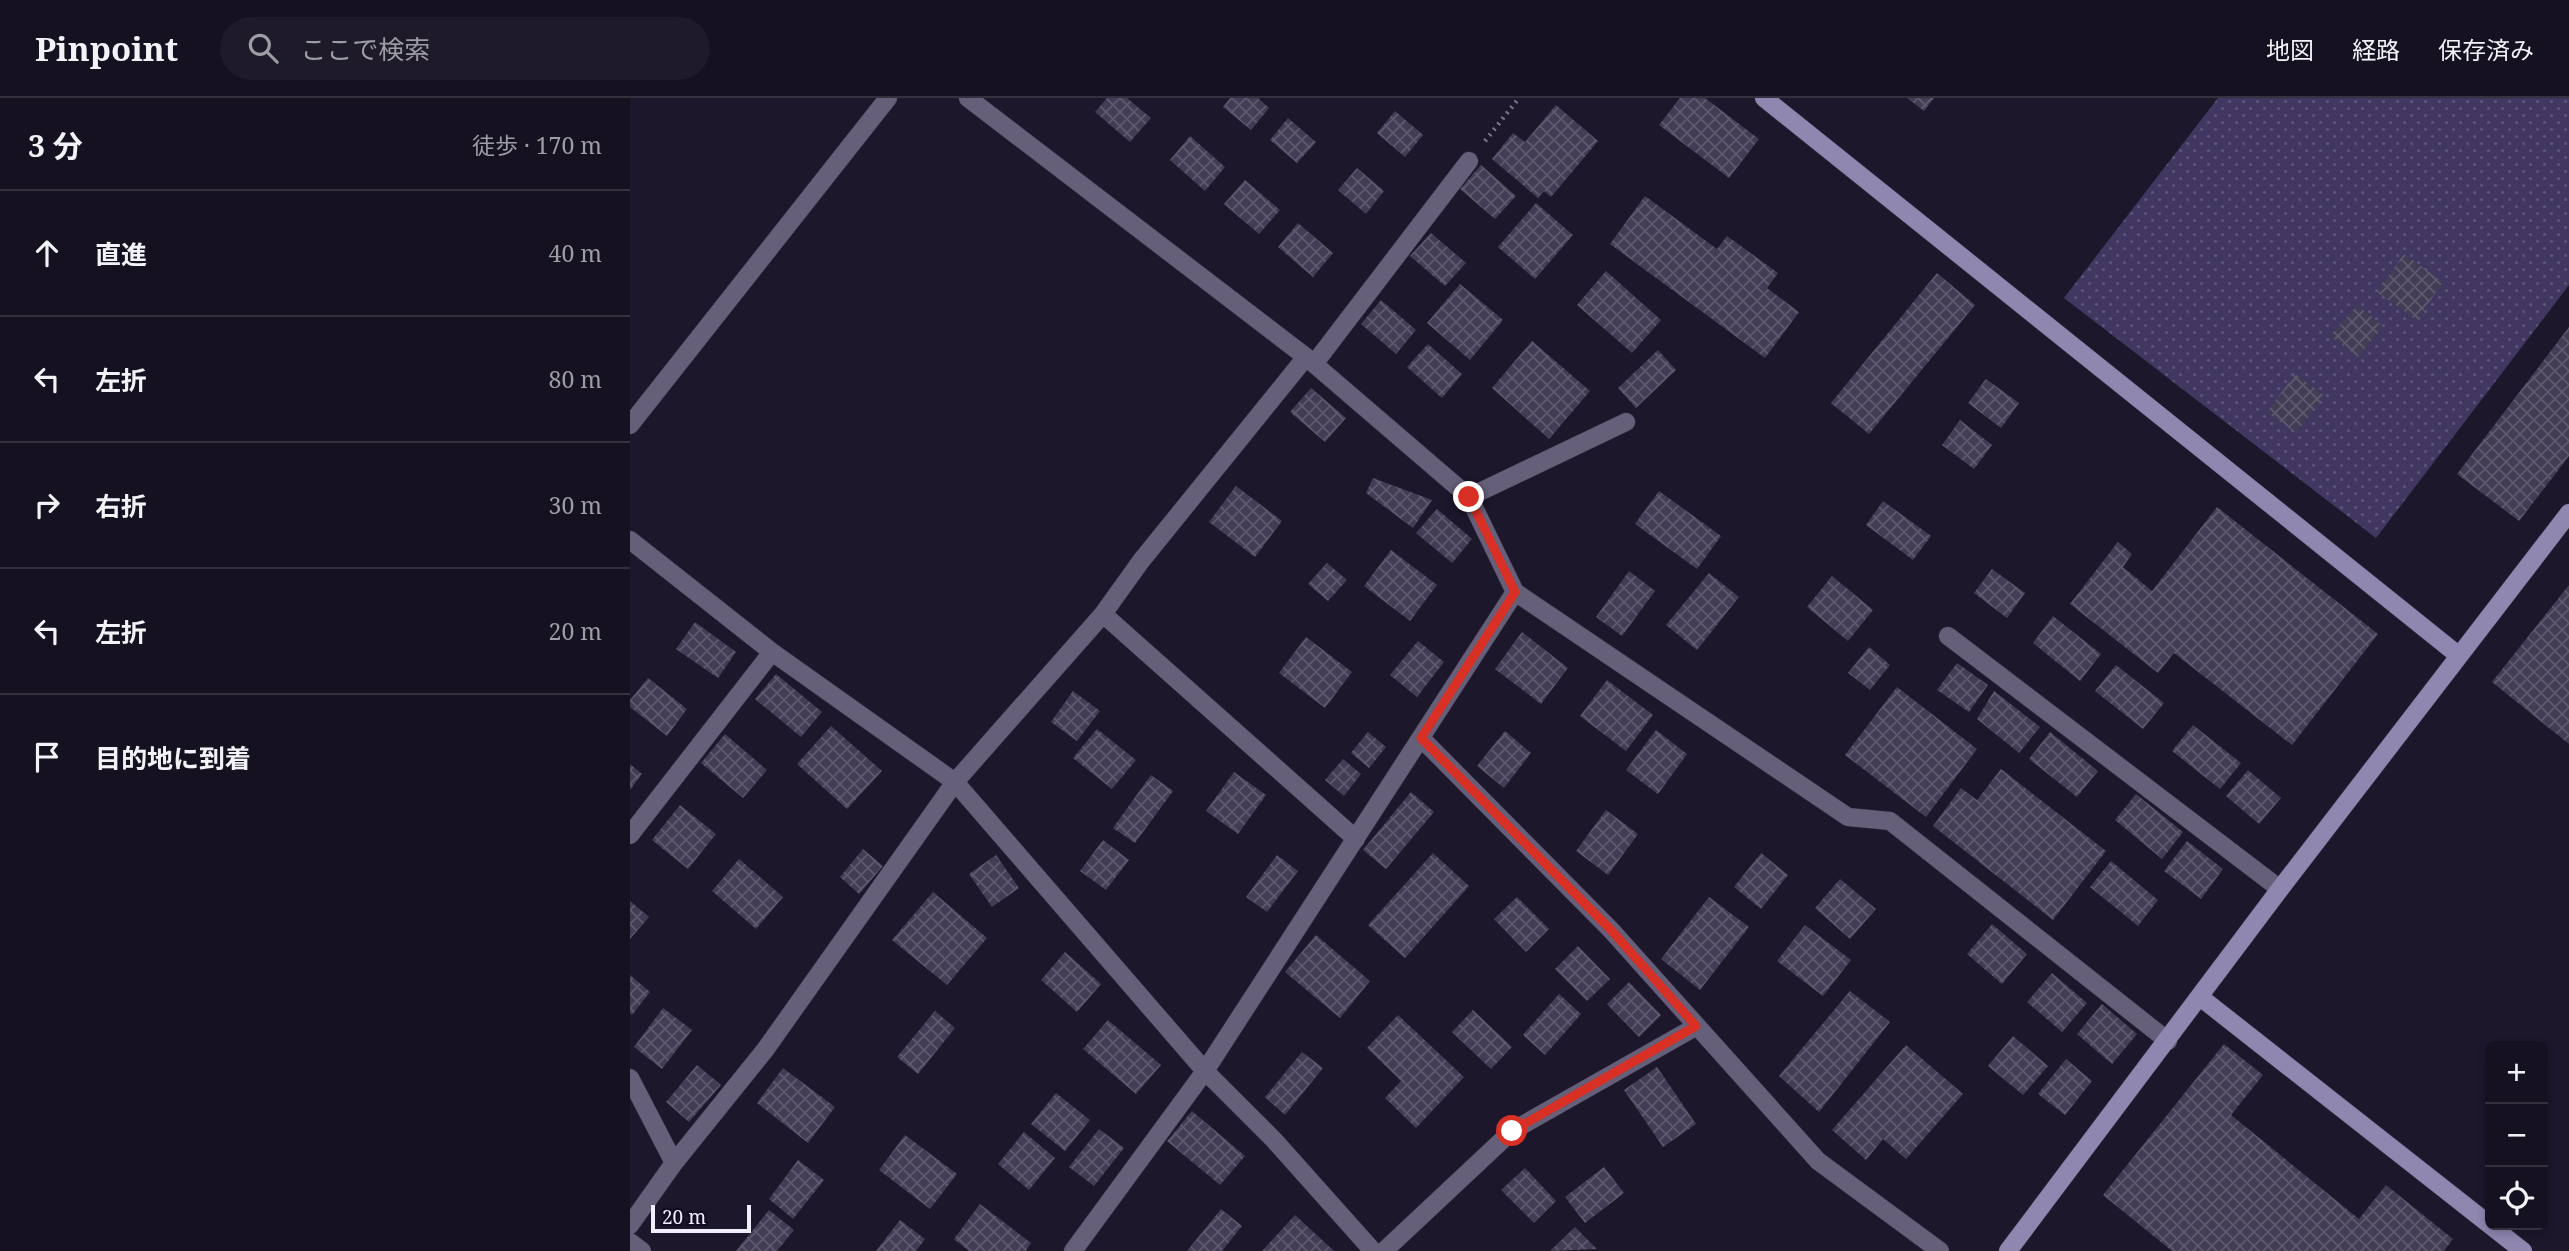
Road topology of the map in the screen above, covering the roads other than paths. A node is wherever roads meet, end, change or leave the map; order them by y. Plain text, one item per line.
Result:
1 (888, 98) edge
2 (968, 98) edge
3 (1764, 98) edge
4 (1469, 161) road end
5 (1310, 361) junction
6 (1626, 422) dead end
7 (630, 425) edge
8 (1469, 497) junction
9 (2569, 513) edge
10 (630, 540) edge
11 (1515, 592) junction
12 (1103, 614) junction
13 (1948, 636) dead end
14 (772, 652) junction
15 (2458, 655) junction
16 (1421, 738) junction
17 (955, 782) junction
18 (630, 835) edge
19 (1356, 839) junction
20 (2280, 889) junction
21 (2200, 997) junction
22 (1696, 1026) junction
23 (2168, 1041) junction
24 (1205, 1071) junction
25 (630, 1079) edge
26 (674, 1163) junction
27 (630, 1225) edge
28 (630, 1242) edge
29 (642, 1251) edge
30 (1073, 1251) edge
31 (1373, 1251) edge
32 (1384, 1251) edge
33 (1940, 1251) edge
34 (2008, 1251) edge
35 (2523, 1251) edge

1 - 7 street
2 - 5 street
3 - 15 street
4 - 5 street
5 - 8 street
5 - 12 street
6 - 8 street
8 - 11 street
9 - 15 street
10 - 14 street
11 - 16 street
11 - 23 street
12 - 17 street
12 - 19 street
13 - 20 street
14 - 17 street
14 - 18 street
15 - 20 street
16 - 19 street
16 - 22 street
17 - 24 street
17 - 26 street
19 - 24 street
20 - 21 street
21 - 23 street
21 - 35 street
22 - 32 street
22 - 33 street
23 - 34 street
24 - 30 street
24 - 31 street
25 - 26 street
26 - 27 street
28 - 29 street

